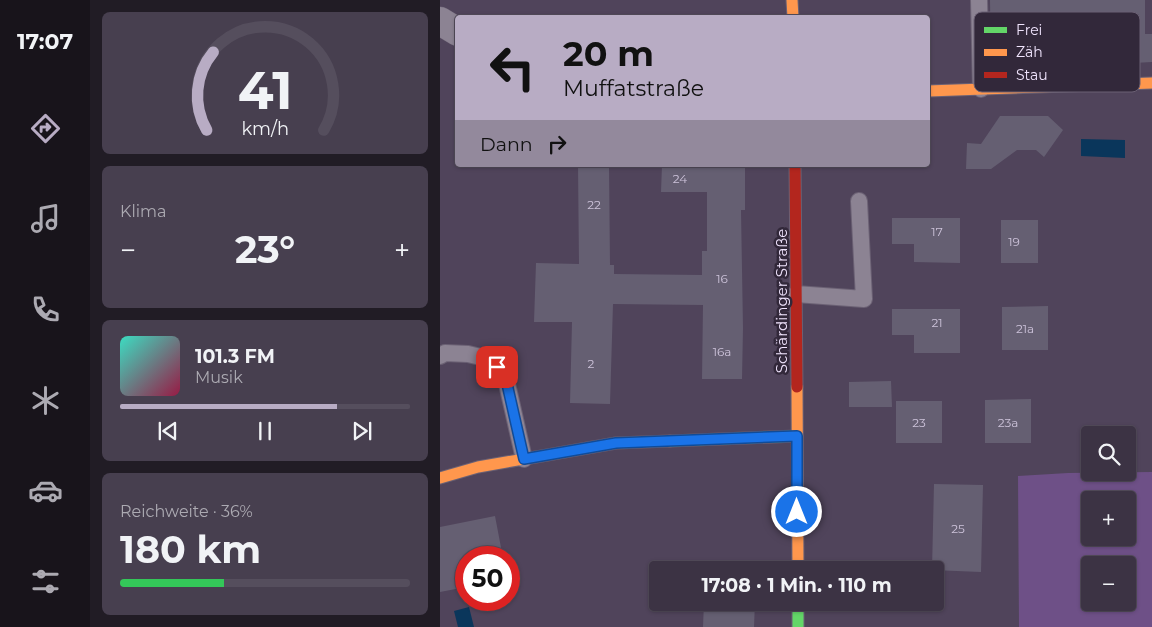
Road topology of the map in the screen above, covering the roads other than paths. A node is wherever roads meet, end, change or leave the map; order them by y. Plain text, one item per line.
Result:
1 (792, 0) edge
2 (793, 15) edge
3 (440, 21) edge
4 (455, 30) edge
5 (974, 89) edge
6 (930, 91) edge
7 (794, 167) edge
8 (859, 201) dead end
9 (796, 294) junction
10 (440, 356) edge
11 (797, 436) junction
12 (524, 459) junction
13 (440, 478) edge
14 (798, 561) edge
15 (798, 611) edge
16 (798, 627) edge

1 - 2 street
3 - 4 street
5 - 6 street
7 - 9 street, Schärdinger Straße
8 - 9 lane
9 - 11 street, Schärdinger Straße
10 - 12 lane
11 - 12 street
11 - 14 street, Schärdinger Straße
12 - 13 street
15 - 16 street

